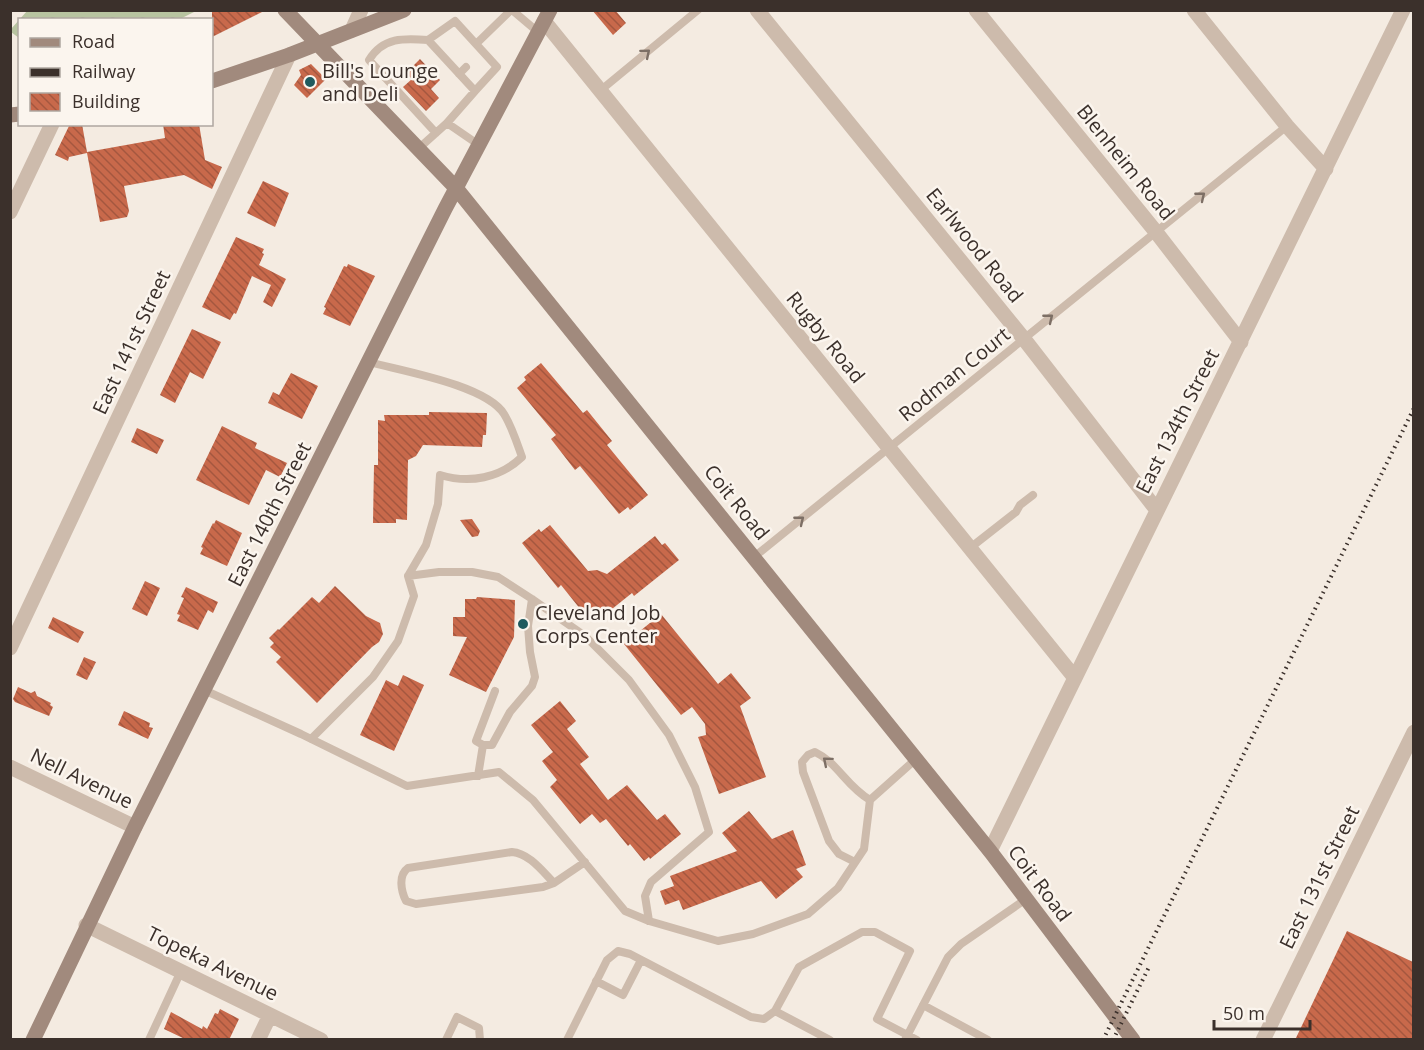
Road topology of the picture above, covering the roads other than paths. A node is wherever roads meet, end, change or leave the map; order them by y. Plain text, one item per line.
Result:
1 (285, 10) edge
2 (361, 10) edge
3 (404, 10) edge
4 (512, 10) edge
5 (698, 10) edge
6 (757, 10) edge
7 (976, 10) edge
8 (1194, 10) edge
9 (1403, 10) edge
10 (544, 21) edge
11 (352, 30) junction
12 (428, 40) junction
13 (316, 43) junction
14 (476, 44) junction
15 (290, 55) junction
16 (466, 67) dead end
17 (459, 74) junction
18 (213, 81) edge
19 (601, 90) junction
20 (474, 91) junction
21 (447, 123) junction
22 (51, 126) edge
23 (1287, 126) junction
24 (436, 134) junction
25 (479, 145) junction
26 (418, 149) junction
27 (1326, 169) junction
28 (456, 188) junction
29 (10, 212) edge
30 (1156, 232) junction
31 (1024, 339) junction
32 (1241, 342) junction
33 (369, 362) junction
34 (889, 448) junction
35 (1033, 495) dead end
36 (1156, 509) junction
37 (970, 548) junction
38 (754, 557) junction
39 (408, 576) junction
40 (532, 599) junction
41 (10, 648) edge
42 (1075, 678) junction
43 (204, 690) junction
44 (495, 691) dead end
45 (1413, 732) edge
46 (311, 739) junction
47 (483, 745) junction
48 (916, 759) junction
49 (10, 767) edge
50 (478, 776) junction
51 (870, 800) junction
52 (135, 827) junction
53 (990, 851) junction
54 (585, 862) junction
55 (855, 862) junction
56 (554, 883) junction
57 (1026, 899) junction
58 (648, 921) junction
59 (86, 925) junction
60 (641, 960) junction
61 (181, 971) junction
62 (596, 981) junction
63 (923, 1005) junction
64 (775, 1011) junction
65 (270, 1015) junction
66 (906, 1037) edge
67 (33, 1040) edge
68 (149, 1040) edge
69 (258, 1040) edge
70 (321, 1040) edge
71 (446, 1040) edge
72 (480, 1040) edge
73 (567, 1040) edge
74 (830, 1040) edge
75 (917, 1040) edge
76 (988, 1040) edge
77 (1133, 1040) edge
78 (1263, 1040) edge

1 - 13 street, Coit Road
2 - 11 street
3 - 11 street
4 - 10 lane
4 - 14 lane
19 -> 5 lane
6 - 31 street, Earlwood Road
7 - 30 street, Blenheim Road
8 - 23 street
9 - 27 street, East 134th Street
10 - 19 street, Rugby Road
10 - 25 street, East 140th Street
11 - 13 street
12 - 14 lane
12 - 17 lane
12 - 24 lane
13 - 15 street
13 - 26 street, Coit Road
14 - 20 lane
15 - 18 street
15 - 41 street, East 141st Street
16 - 17 lane
17 - 20 lane
19 - 34 street, Rugby Road
20 - 21 lane
21 - 24 lane
21 - 25 lane
22 - 29 street
23 - 27 street
30 -> 23 lane, Rodman Court
24 - 26 lane
25 - 28 street, East 140th Street
26 - 28 street, Coit Road
27 - 32 street, East 134th Street
28 - 33 street, East 140th Street
28 - 38 street, Coit Road
31 -> 30 lane, Rodman Court
30 - 32 street, Blenheim Road
31 - 34 lane, Rodman Court
31 - 36 street, Earlwood Road
32 - 36 street, East 134th Street
33 - 39 lane
33 - 43 street, East 140th Street
34 - 37 street, Rugby Road
38 -> 34 lane, Rodman Court
35 - 37 lane
36 - 42 street, East 134th Street
37 - 42 street, Rugby Road
38 - 48 street, Coit Road
39 - 40 lane
39 - 46 lane
40 - 47 lane
40 - 58 lane
42 - 53 street, East 134th Street
43 - 46 lane
43 - 52 street, East 140th Street
44 - 47 lane
45 - 78 street, East 131st Street
46 - 50 lane
47 - 50 lane
48 - 51 lane
48 - 53 street, Coit Road
49 - 52 street, Nell Avenue
50 - 54 lane
51 - 55 lane
51 -> 55 lane
52 - 59 street, East 140th Street
53 - 57 street, Coit Road
54 - 56 lane
54 - 58 lane
55 - 58 lane
56 - 56 lane
57 - 63 lane
57 - 77 street, Coit Road
59 - 61 street, Topeka Avenue
59 - 67 street, East 140th Street
60 - 62 lane
60 - 62 lane
60 - 64 lane
61 - 65 street, Topeka Avenue
61 - 68 lane
62 - 73 lane
63 - 66 lane
63 - 76 lane
64 - 66 lane
64 - 74 lane
65 - 69 street
65 - 70 street, Topeka Avenue
66 - 75 lane
71 - 72 lane

